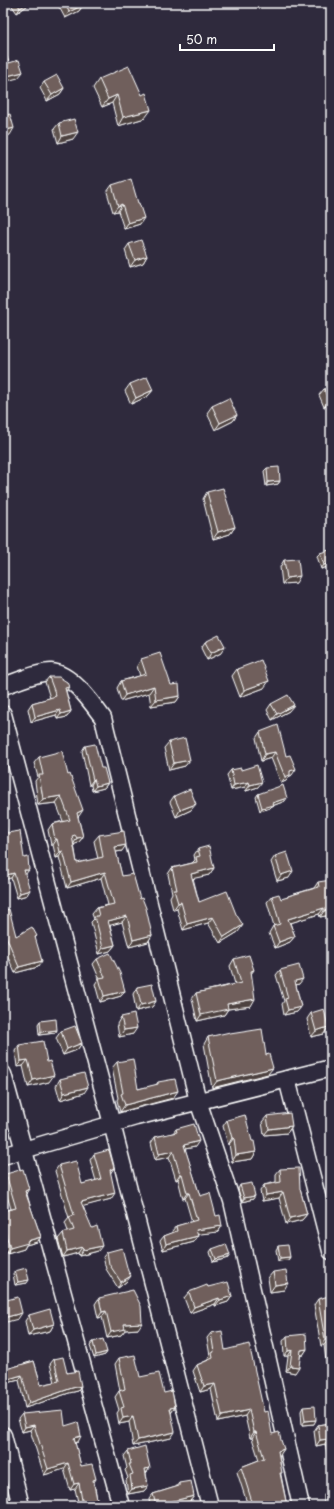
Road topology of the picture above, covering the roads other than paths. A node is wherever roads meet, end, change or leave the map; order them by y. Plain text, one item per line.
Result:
1 (3, 686) edge
2 (3, 714) edge
3 (331, 1068) edge
4 (3, 1074) edge
5 (287, 1079) junction
6 (198, 1101) junction
7 (112, 1124) junction
8 (24, 1150) junction
9 (3, 1156) edge
10 (331, 1251) edge
11 (3, 1435) edge
12 (21, 1506) edge
13 (120, 1506) edge
14 (210, 1506) edge
15 (301, 1506) edge

1 - 6 street
2 - 7 street
3 - 5 street
4 - 8 street
5 - 6 street
5 - 10 street
6 - 7 street
6 - 15 street
7 - 8 street
7 - 14 street
8 - 9 street
8 - 13 street
11 - 12 street

